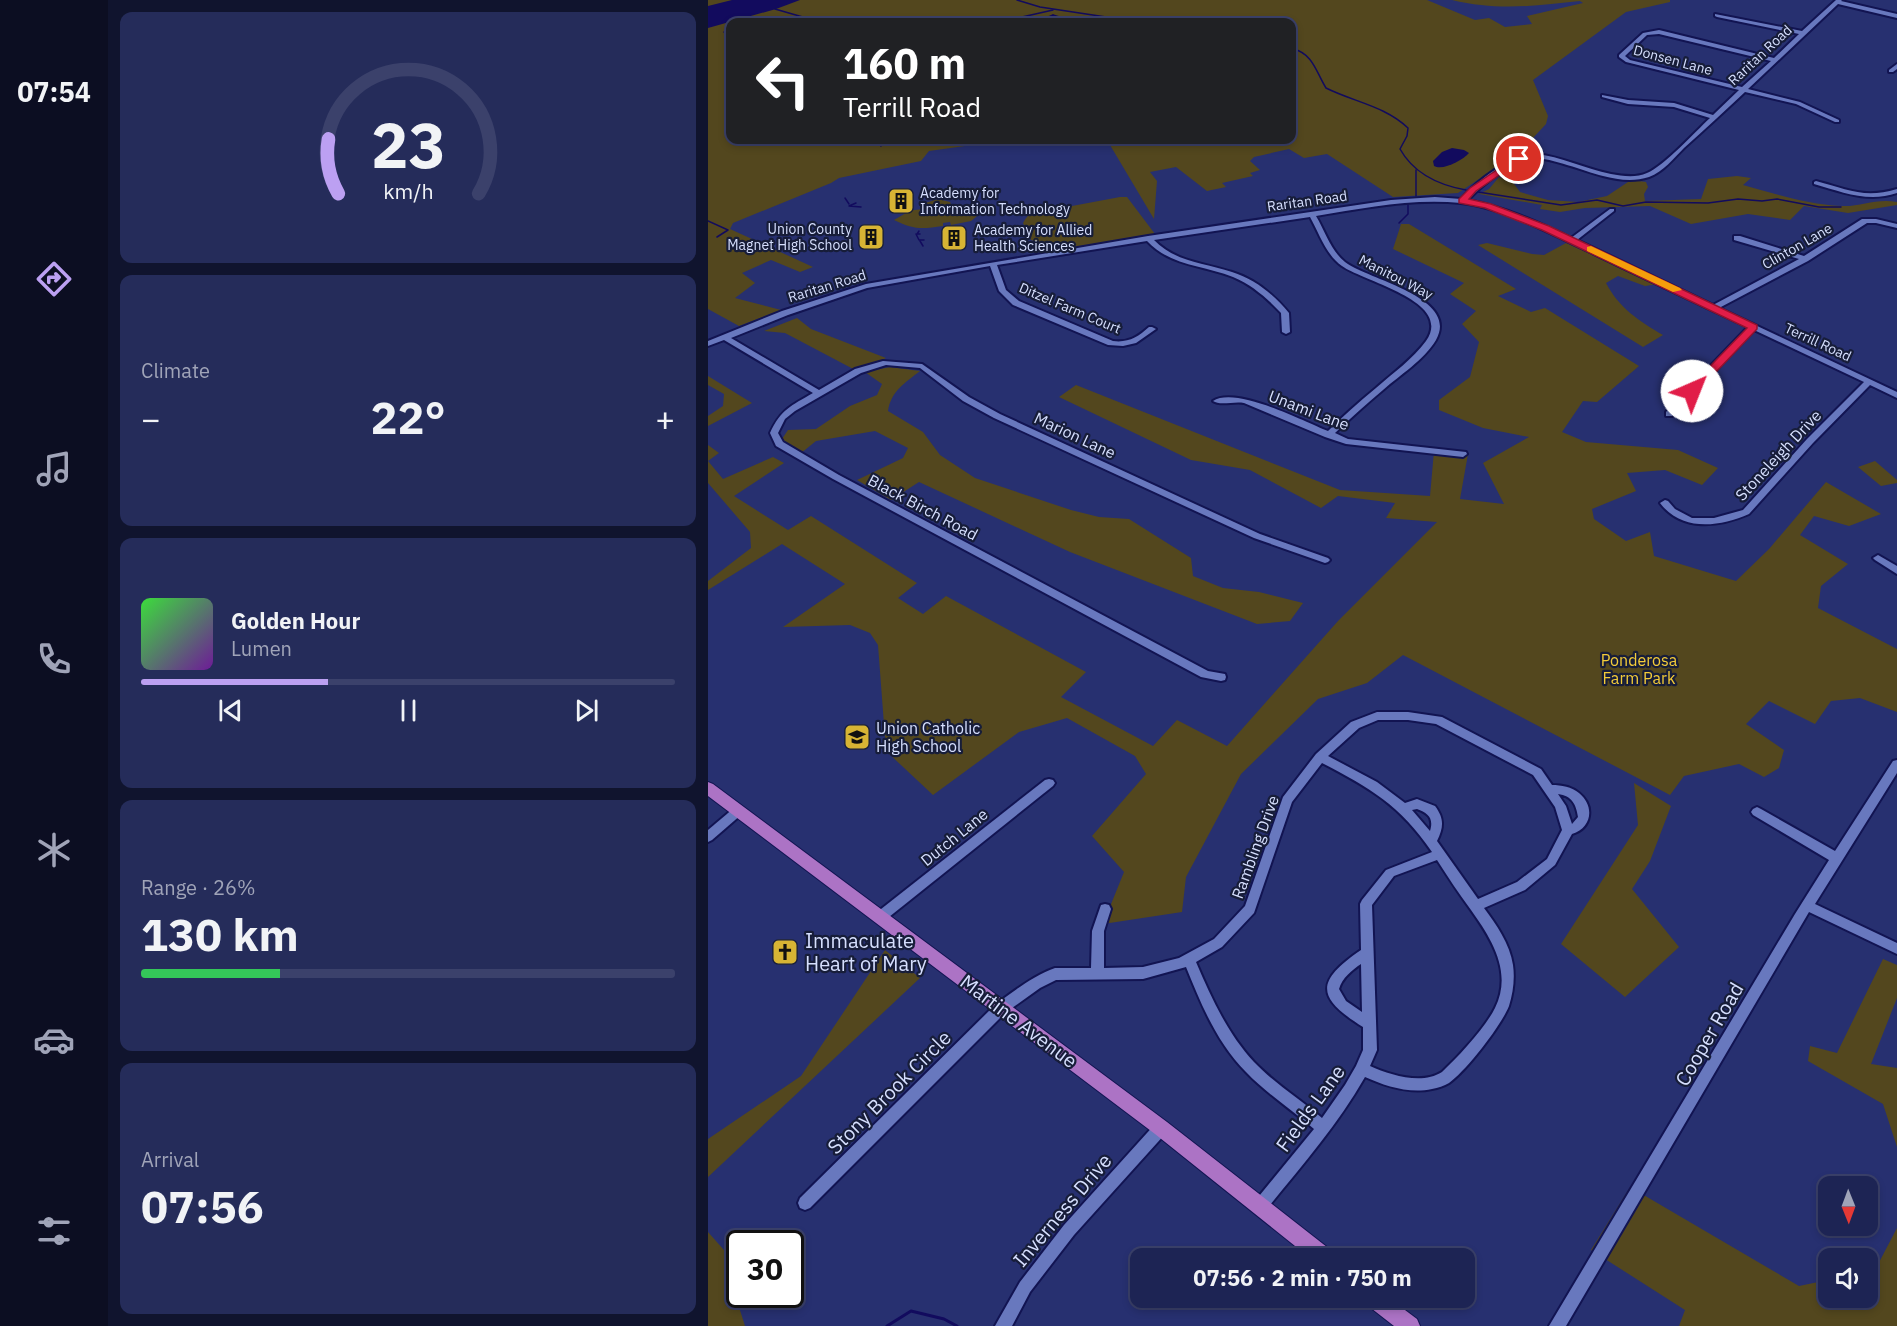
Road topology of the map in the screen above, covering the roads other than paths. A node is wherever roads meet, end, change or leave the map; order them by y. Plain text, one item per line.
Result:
1 (1837, 1) edge
2 (1717, 15) dead end
3 (1897, 16) edge
4 (1803, 33) junction
5 (1774, 60) junction
6 (1897, 66) edge
7 (1891, 72) dead end
8 (1742, 90) junction
9 (1604, 96) dead end
10 (1713, 117) junction
11 (1837, 121) dead end
12 (1816, 183) dead end
13 (1897, 191) edge
14 (1468, 195) junction
15 (1612, 210) dead end
16 (1312, 214) junction
17 (1897, 226) edge
18 (1149, 238) junction
19 (1737, 238) dead end
20 (1573, 240) junction
21 (1805, 259) junction
22 (993, 265) junction
23 (1713, 308) junction
24 (1753, 327) junction
25 (1152, 329) dead end
26 (1286, 332) dead end
27 (724, 337) junction
28 (708, 344) edge
29 (1869, 382) junction
30 (819, 393) junction
31 (1897, 395) edge
32 (1217, 401) dead end
33 (1669, 414) dead end
34 (1328, 435) junction
35 (1463, 454) dead end
36 (1665, 503) dead end
37 (1878, 558) dead end
38 (1324, 560) dead end
39 (1897, 571) edge
40 (1221, 677) dead end
41 (1320, 757) junction
42 (1897, 764) edge
43 (1049, 783) dead end
44 (708, 788) edge
45 (1550, 789) junction
46 (1404, 808) junction
47 (738, 810) junction
48 (1757, 812) dead end
49 (1568, 830) junction
50 (708, 837) edge
51 (1431, 840) junction
52 (1439, 854) junction
53 (1838, 859) junction
54 (1474, 906) junction
55 (1808, 906) junction
56 (1105, 909) dead end
57 (880, 917) junction
58 (1897, 949) edge
59 (1366, 952) junction
60 (1189, 960) junction
61 (1097, 973) junction
62 (1002, 1008) junction
63 (1368, 1023) junction
64 (1363, 1070) junction
65 (1323, 1127) junction
66 (1161, 1128) junction
67 (805, 1203) dead end
68 (1260, 1206) junction
69 (1313, 1248) edge
70 (1387, 1308) edge
71 (1004, 1326) edge
72 (1410, 1326) edge
73 (1557, 1326) edge

1 - 3 street
1 - 4 street, Raritan Road
2 - 4 street
4 - 5 street, Raritan Road
5 - 8 street, Raritan Road
5 - 8 street, Donsen Lane
6 - 7 street
8 - 10 street, Raritan Road
8 - 11 street
9 - 10 street
10 - 14 street, Raritan Road
12 - 13 street
14 - 16 street, Raritan Road
14 - 20 street, Terrill Road
15 - 20 street
16 - 18 street, Raritan Road
16 - 34 street, Manitou Way
17 - 21 street, Clinton Lane
18 - 22 street, Raritan Road
18 - 26 street
19 - 21 street
20 - 23 street, Terrill Road
21 - 23 street, Clinton Lane
22 - 25 street, Ditzel Farm Court
22 - 27 street, Raritan Road
23 - 24 street, Terrill Road
24 - 29 street, Terrill Road
24 - 33 street
27 - 28 street, Raritan Road
27 - 30 street
29 - 31 street, Terrill Road
29 - 36 street, Stoneleigh Drive
30 - 38 street, Marion Lane
30 - 40 street, Black Birch Road
32 - 34 street, Unami Lane
34 - 35 street, Unami Lane
37 - 39 street
41 - 45 street, Rambling Drive
41 - 46 street
41 - 60 street, Rambling Drive
42 - 53 street, Cooper Road
43 - 57 street, Dutch Lane
44 - 47 main road, Martine Avenue
45 - 49 street, Rambling Drive
45 - 49 street, Rambling Drive
46 - 51 street
46 - 51 street
47 - 50 street
47 - 57 main road, Martine Avenue
48 - 53 street
49 - 54 street, Rambling Drive
51 - 52 street
52 - 54 street
52 - 59 street, Fields Lane
53 - 55 street, Cooper Road
54 - 64 street
55 - 58 street
55 - 73 street, Cooper Road
56 - 61 street
57 - 62 main road, Martine Avenue
59 - 63 street, Fields Lane
59 - 63 street
60 - 61 street, Rambling Drive
60 - 65 street
61 - 62 street, Rambling Drive
62 - 66 main road, Martine Avenue
62 - 67 street, Stony Brook Circle
63 - 64 street, Fields Lane
64 - 65 street, Fields Lane
65 - 68 street, Fields Lane
66 - 68 main road, Martine Avenue
66 - 71 street, Inverness Drive
68 - 69 main road, Martine Avenue
70 - 72 main road

